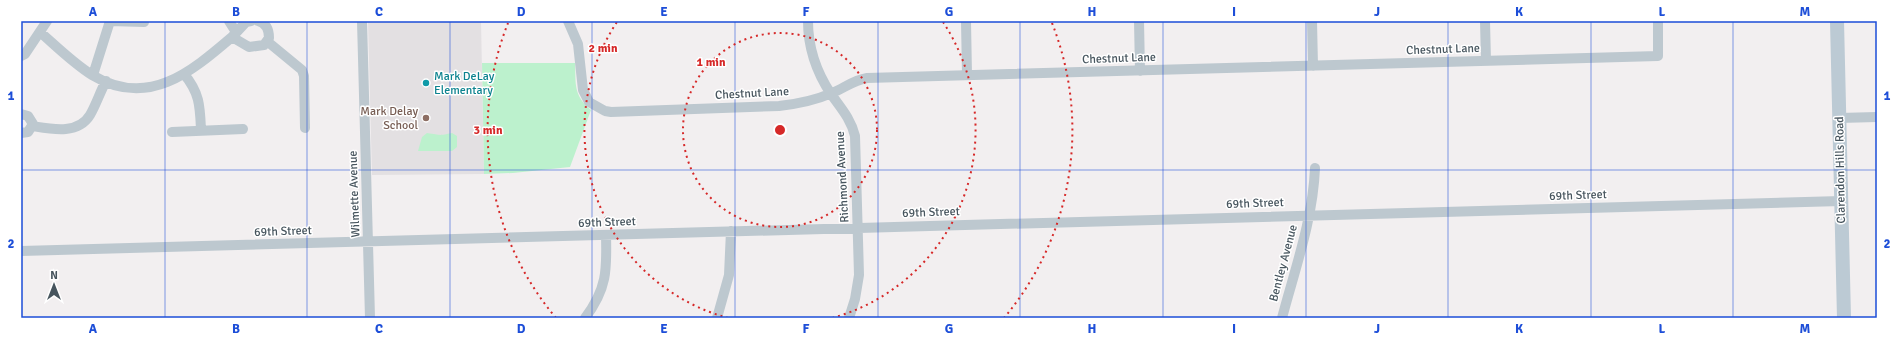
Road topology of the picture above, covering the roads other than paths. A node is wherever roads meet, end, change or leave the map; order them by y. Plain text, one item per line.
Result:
1 (47, 21) edge
2 (229, 21) edge
3 (251, 21) edge
4 (362, 21) edge
5 (568, 21) edge
6 (808, 21) edge
7 (966, 21) edge
8 (1139, 21) edge
9 (1312, 21) edge
10 (1485, 21) edge
11 (1658, 21) edge
12 (1837, 21) edge
13 (144, 22) edge
14 (264, 22) edge
15 (234, 35) junction
16 (37, 36) junction
17 (268, 42) junction
18 (21, 45) edge
19 (21, 56) edge
20 (1486, 61) junction
21 (1313, 66) junction
22 (1140, 71) junction
23 (184, 74) junction
24 (93, 75) junction
25 (967, 76) junction
26 (106, 81) junction
27 (831, 94) junction
28 (21, 114) edge
29 (1877, 117) edge
30 (1839, 118) junction
31 (32, 126) junction
32 (305, 128) dead end
33 (243, 129) dead end
34 (201, 130) junction
35 (172, 132) dead end
36 (21, 133) edge
37 (1315, 168) dead end
38 (1841, 201) junction
39 (1309, 215) junction
40 (858, 227) junction
41 (731, 231) junction
42 (606, 235) junction
43 (369, 242) junction
44 (21, 251) edge
45 (370, 318) edge
46 (585, 318) edge
47 (717, 318) edge
48 (849, 318) edge
49 (1282, 318) edge
50 (1844, 318) edge

1 - 16 street
2 - 15 street
3 - 15 street
4 - 43 street, Wilmette Avenue
5 - 27 street, Chestnut Lane
6 - 27 street, Richmond Avenue
7 - 25 street
8 - 22 street
9 - 21 street
10 - 20 street
11 - 20 street, Chestnut Lane
12 - 30 street, Clarendon Hills Road
13 - 24 street
14 - 17 street
15 - 17 street
15 - 23 street
16 - 18 street
16 - 19 street
16 - 24 street
17 - 32 street
20 - 21 street, Chestnut Lane
21 - 22 street, Chestnut Lane
22 - 25 street, Chestnut Lane
23 - 26 street
23 - 34 street
24 - 26 street
25 - 27 street, Chestnut Lane
26 - 31 street
27 - 40 street, Richmond Avenue
28 - 31 street
29 - 30 street
30 - 38 street, Clarendon Hills Road
31 - 36 street
33 - 34 street
34 - 35 street
37 - 39 street, Bentley Avenue
38 - 39 street, 69th Street
38 - 50 street, Clarendon Hills Road
39 - 40 street, 69th Street
39 - 49 street, Bentley Avenue
40 - 41 street, 69th Street
40 - 48 street, Richmond Avenue
41 - 42 street, 69th Street
41 - 47 street
42 - 43 street, 69th Street
42 - 46 street
43 - 44 street, 69th Street
43 - 45 street, Wilmette Avenue

